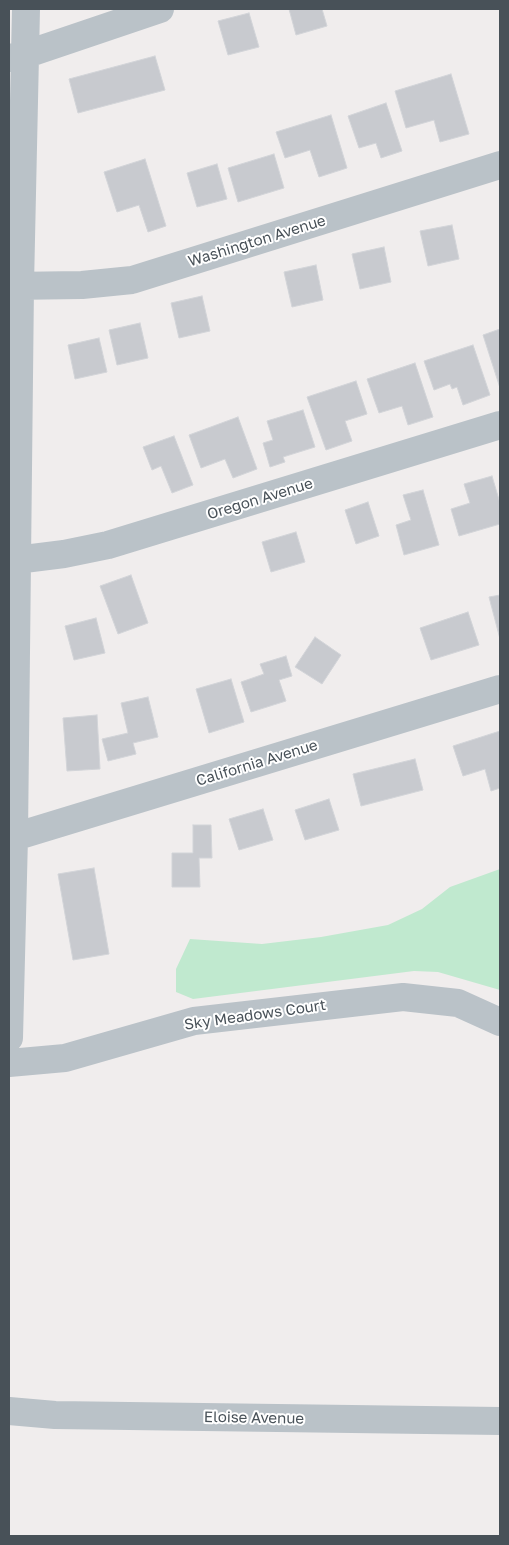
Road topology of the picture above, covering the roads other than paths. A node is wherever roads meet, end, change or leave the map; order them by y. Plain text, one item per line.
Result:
1 (26, 9) edge
2 (160, 9) edge
3 (17, 56) edge
4 (500, 165) edge
5 (14, 285) edge
6 (500, 425) edge
7 (16, 560) junction
8 (500, 689) edge
9 (14, 837) junction
10 (500, 1022) edge
11 (9, 1038) edge
12 (9, 1063) edge
13 (9, 1411) edge
14 (500, 1421) edge

1 - 3 street
2 - 3 street
3 - 5 street
4 - 5 street, Washington Avenue
5 - 7 street
6 - 7 street, Oregon Avenue
7 - 9 street
8 - 9 street, California Avenue
9 - 11 street
10 - 12 street, Sky Meadows Court
13 - 14 street, Eloise Avenue

